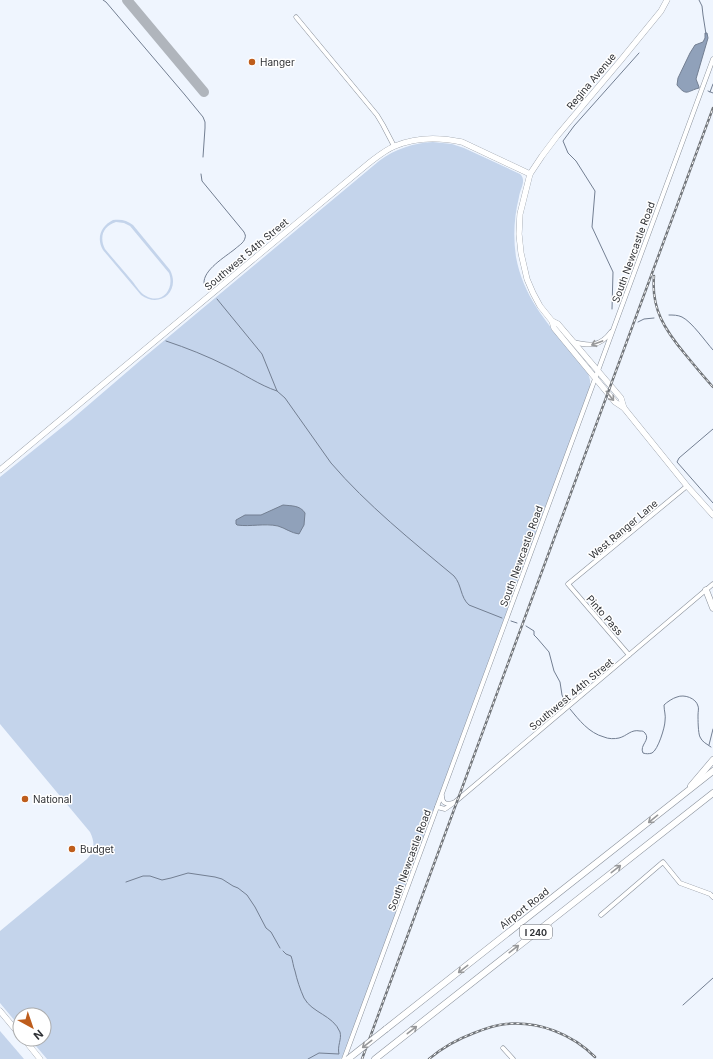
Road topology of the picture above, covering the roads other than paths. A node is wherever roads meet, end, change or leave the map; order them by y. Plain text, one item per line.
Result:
1 (667, 0) edge
2 (296, 17) dead end
3 (713, 59) edge
4 (394, 146) junction
5 (530, 174) junction
6 (552, 321) junction
7 (614, 327) junction
8 (573, 342) junction
9 (598, 371) junction
10 (596, 378) junction
11 (624, 408) junction
12 (0, 470) edge
13 (687, 486) junction
14 (713, 515) edge
15 (568, 584) joint
16 (713, 584) edge
17 (706, 590) junction
18 (713, 608) edge
19 (629, 655) junction
20 (713, 760) edge
21 (713, 772) edge
22 (713, 793) edge
23 (442, 795) junction
24 (683, 795) junction
25 (713, 798) edge
26 (455, 802) junction
27 (437, 807) junction
28 (691, 810) junction
29 (713, 897) edge
30 (601, 915) dead end
31 (0, 1011) edge
32 (12, 1025) edge
33 (30, 1047) edge
34 (504, 1048) dead end
35 (40, 1059) edge
36 (344, 1059) edge
37 (348, 1059) edge
38 (375, 1059) edge
39 (513, 1059) edge

1 - 5 main road, Regina Avenue
2 - 4 street
3 - 7 street, South Newcastle Road
4 - 5 main road, Southwest 54th Street
4 - 12 main road, Southwest 54th Street
5 - 6 main road, Regina Avenue
6 - 8 main road
6 - 10 main road
7 -> 8 street
7 - 9 street, South Newcastle Road
8 - 9 main road
9 - 10 street, South Newcastle Road
9 - 11 main road
10 -> 11 main road
10 - 23 street, South Newcastle Road
11 - 13 main road
13 - 14 main road
13 - 15 street, West Ranger Lane
15 - 19 street, Pinto Pass
16 - 17 street, Southwest 44th Street
17 - 18 highway
17 - 19 street, Southwest 44th Street
19 - 26 street, Southwest 44th Street
20 - 24 highway
21 - 24 highway, Airport Road / I 240
22 - 28 highway, I 240
23 - 26 street
23 - 27 street, South Newcastle Road
24 -> 37 highway, Airport Road / I 240, bridge
25 - 28 highway
26 - 27 street, Southwest 44th Street
27 - 36 street, South Newcastle Road
38 -> 28 highway, I 240
29 - 30 street
31 - 32 main road
33 - 35 main road
34 - 39 street

